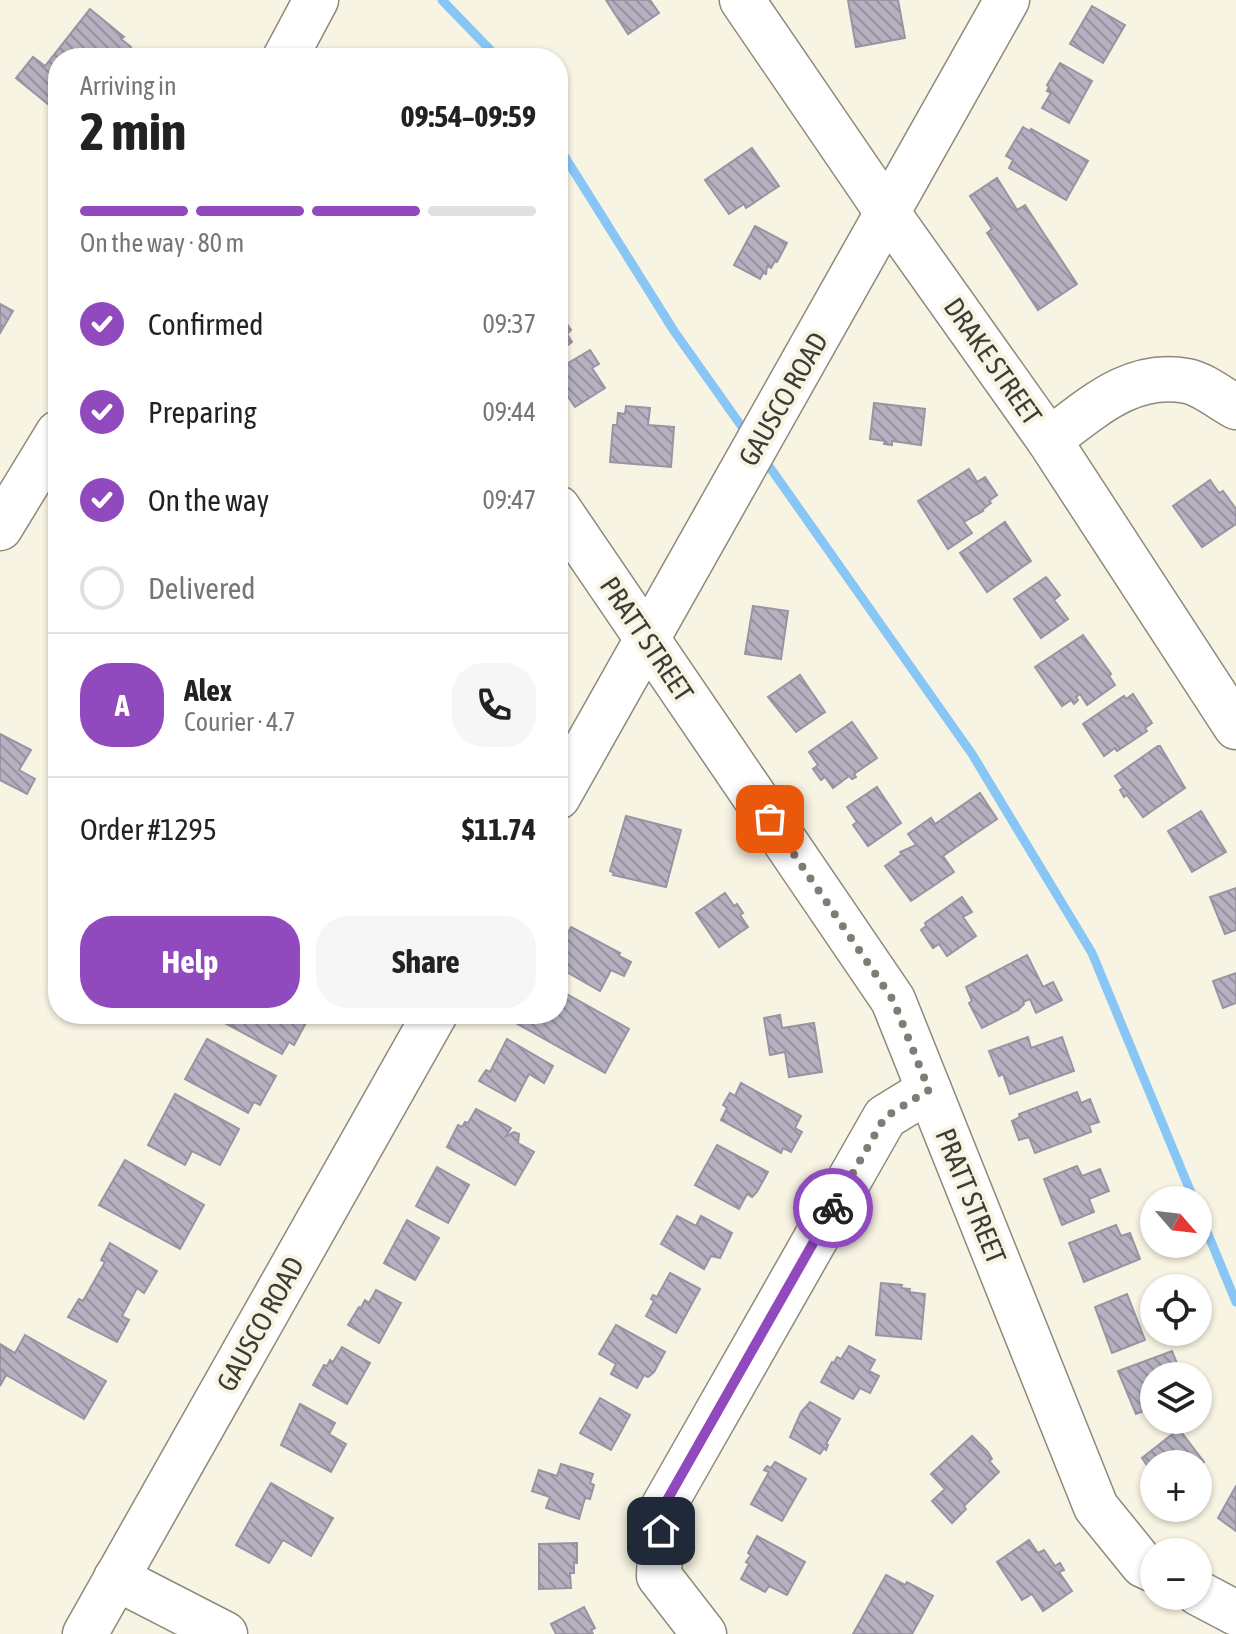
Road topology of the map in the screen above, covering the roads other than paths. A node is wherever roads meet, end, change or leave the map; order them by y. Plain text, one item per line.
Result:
1 (316, 0) edge
2 (742, 0) edge
3 (1007, 0) edge
4 (290, 48) edge
5 (887, 212) junction
6 (1236, 407) edge
7 (1049, 440) junction
8 (48, 449) edge
9 (568, 522) edge
10 (0, 528) edge
11 (648, 638) junction
12 (1236, 727) edge
13 (568, 779) edge
14 (429, 1024) edge
15 (929, 1090) junction
16 (1140, 1561) edge
17 (116, 1578) junction
18 (1212, 1600) edge
19 (1236, 1613) edge
20 (85, 1634) edge
21 (225, 1634) edge
22 (704, 1634) edge

1 - 4 street
2 - 5 street, DRAKE STREET
3 - 5 street, GAUSCO ROAD
5 - 7 street, DRAKE STREET
5 - 11 street, GAUSCO ROAD
6 - 7 street
7 - 12 street, DRAKE STREET
8 - 10 street
9 - 11 street, PRATT STREET
11 - 13 street, GAUSCO ROAD
11 - 15 street, PRATT STREET
14 - 17 street, GAUSCO ROAD
15 - 16 street, PRATT STREET
15 - 22 street
17 - 20 street, GAUSCO ROAD
17 - 21 street
18 - 19 street

